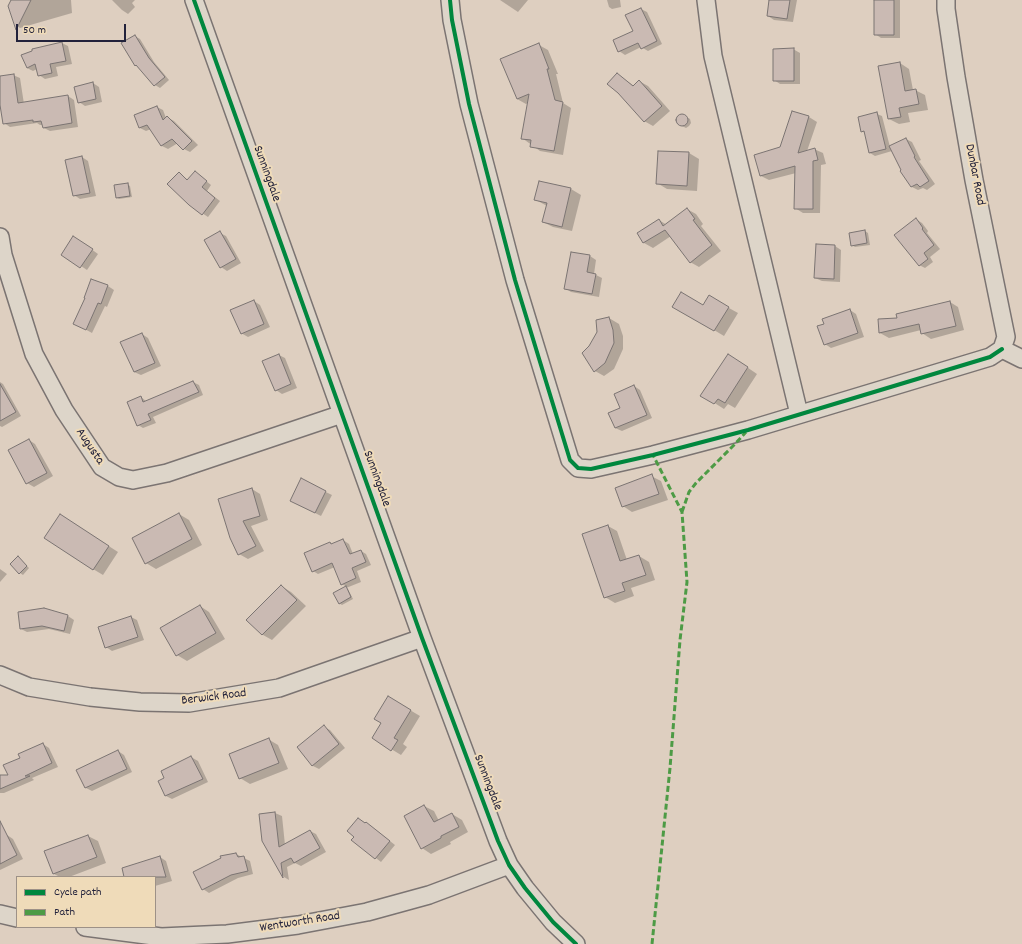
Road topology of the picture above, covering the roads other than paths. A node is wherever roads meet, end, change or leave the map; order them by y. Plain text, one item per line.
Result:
1 (194, 0) edge
2 (450, 0) edge
3 (706, 0) edge
4 (946, 0) edge
5 (0, 237) edge
6 (1002, 349) junction
7 (1022, 359) edge
8 (342, 414) junction
9 (799, 414) junction
10 (422, 638) junction
11 (0, 675) edge
12 (509, 865) junction
13 (0, 914) edge
14 (16, 918) edge
15 (92, 928) edge
16 (576, 944) edge

1 - 8 street, Sunningdale
2 - 9 street
3 - 9 street
4 - 6 street, Dunbar Road
5 - 8 street, Augusta
6 - 7 street
6 - 9 street
8 - 10 street, Sunningdale
10 - 11 street, Berwick Road
10 - 12 street, Sunningdale
12 - 15 street, Wentworth Road
12 - 16 street, Sunningdale
13 - 14 street

